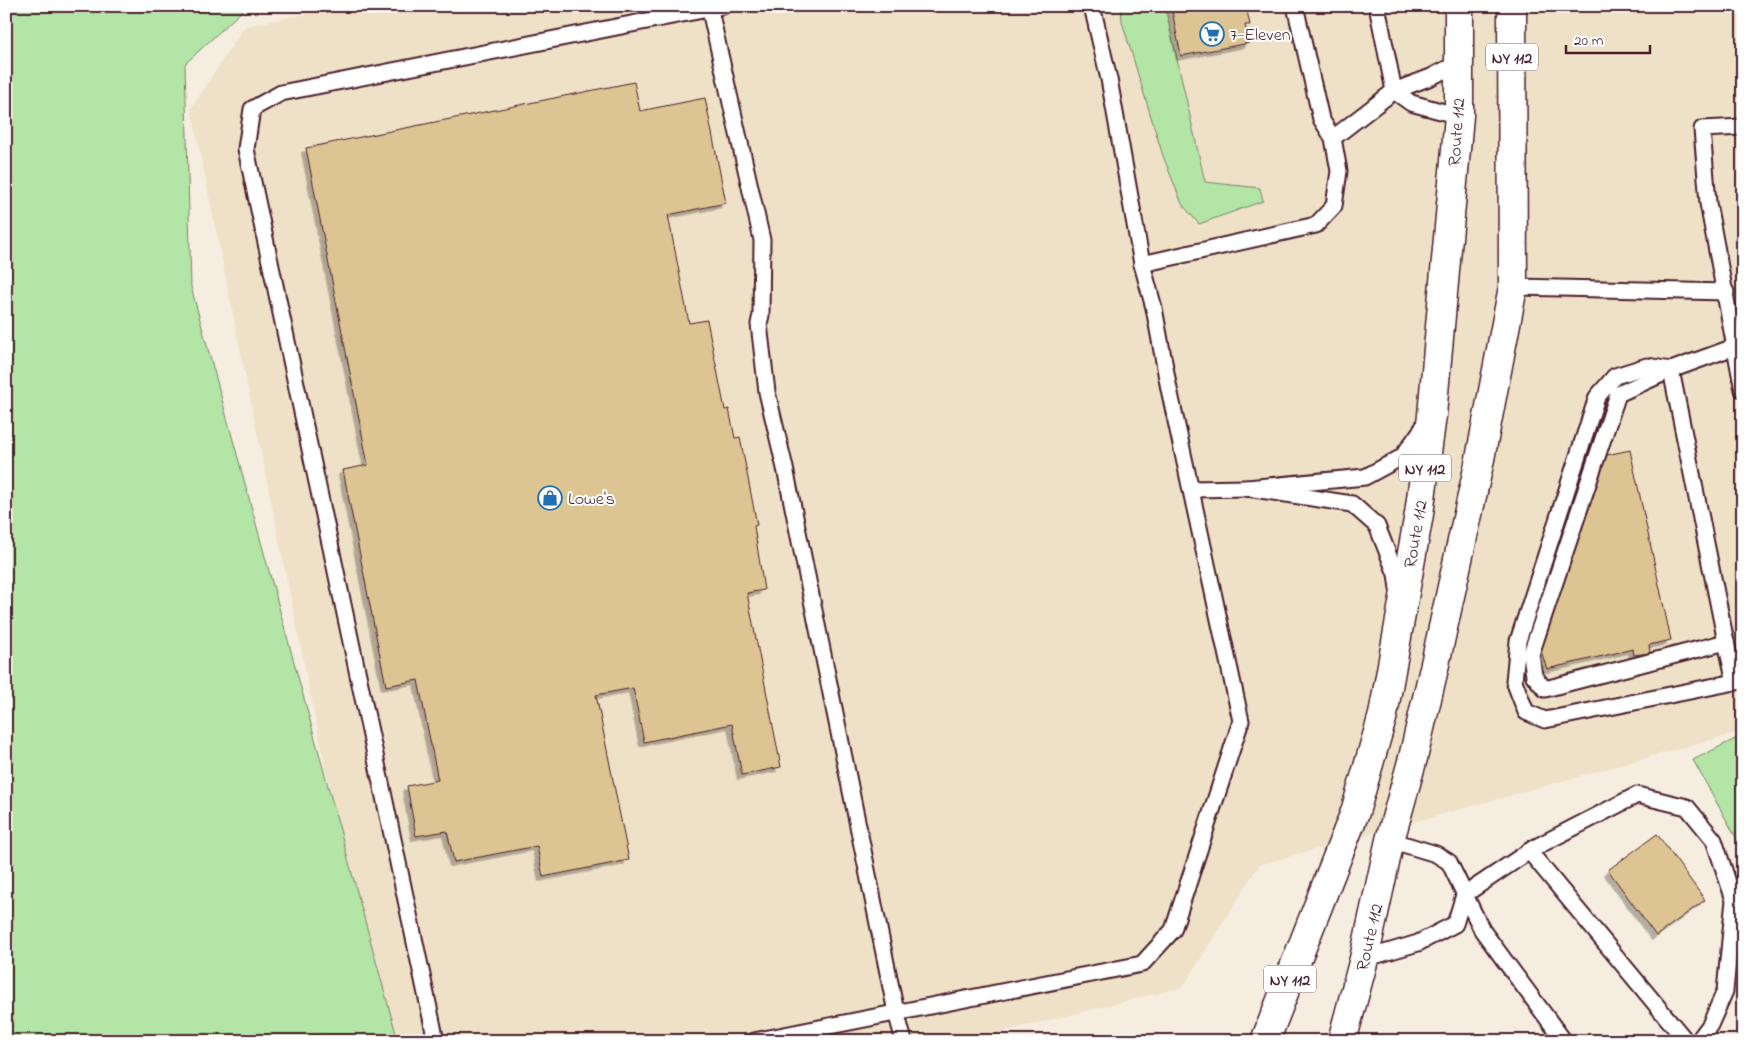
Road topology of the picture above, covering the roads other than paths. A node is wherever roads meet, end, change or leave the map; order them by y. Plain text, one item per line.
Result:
1 (1092, 6) edge
2 (1294, 6) edge
3 (1377, 6) edge
4 (1458, 6) edge
5 (1512, 6) edge
6 (714, 7) edge
7 (1460, 62) junction
8 (1394, 91) junction
9 (1458, 116) junction
10 (1743, 127) edge
11 (1333, 138) junction
12 (1142, 264) junction
13 (1513, 287) junction
14 (1726, 292) junction
15 (1734, 347) junction
16 (1672, 370) junction
17 (1743, 390) edge
18 (1432, 415) junction
19 (1247, 488) junction
20 (1191, 489) junction
21 (1400, 611) junction
22 (1726, 642) junction
23 (1739, 681) edge
24 (1390, 840) junction
25 (1529, 851) junction
26 (1464, 895) junction
27 (1364, 959) junction
28 (1356, 990) junction
29 (896, 1012) junction
30 (436, 1041) edge
31 (754, 1041) edge
32 (904, 1041) edge
33 (1265, 1041) edge
34 (1342, 1041) edge
35 (1362, 1041) edge
36 (1564, 1041) edge
37 (1686, 1041) edge
38 (1698, 1041) edge

1 - 12 lane
2 - 11 lane
3 - 8 lane
4 - 7 main road, Route 112 / NY 112
5 - 13 main road, Route 112 / NY 112
6 - 29 lane
6 - 30 lane
7 - 8 lane
7 - 9 main road, Route 112 / NY 112
8 - 9 lane
8 - 11 lane
9 - 18 main road, Route 112 / NY 112
10 - 14 lane
11 - 12 lane
12 - 20 lane
13 - 14 lane
13 - 24 main road, Route 112 / NY 112
14 - 15 lane
15 - 16 lane
15 - 17 lane
16 - 22 lane
16 - 22 lane
16 - 23 lane
18 - 19 lane
18 - 21 main road, Route 112 / NY 112
19 - 20 lane
19 - 21 lane
20 - 29 lane
21 - 33 main road, Route 112 / NY 112
22 - 23 lane
24 - 26 lane
24 - 27 main road, Route 112 / NY 112
25 - 26 lane
25 - 37 lane
25 - 38 lane
26 - 27 lane
26 - 36 lane
27 - 28 main road, Route 112 / NY 112
28 - 34 main road, Route 112 / NY 112
28 - 35 main road
29 - 31 lane
29 - 32 lane

